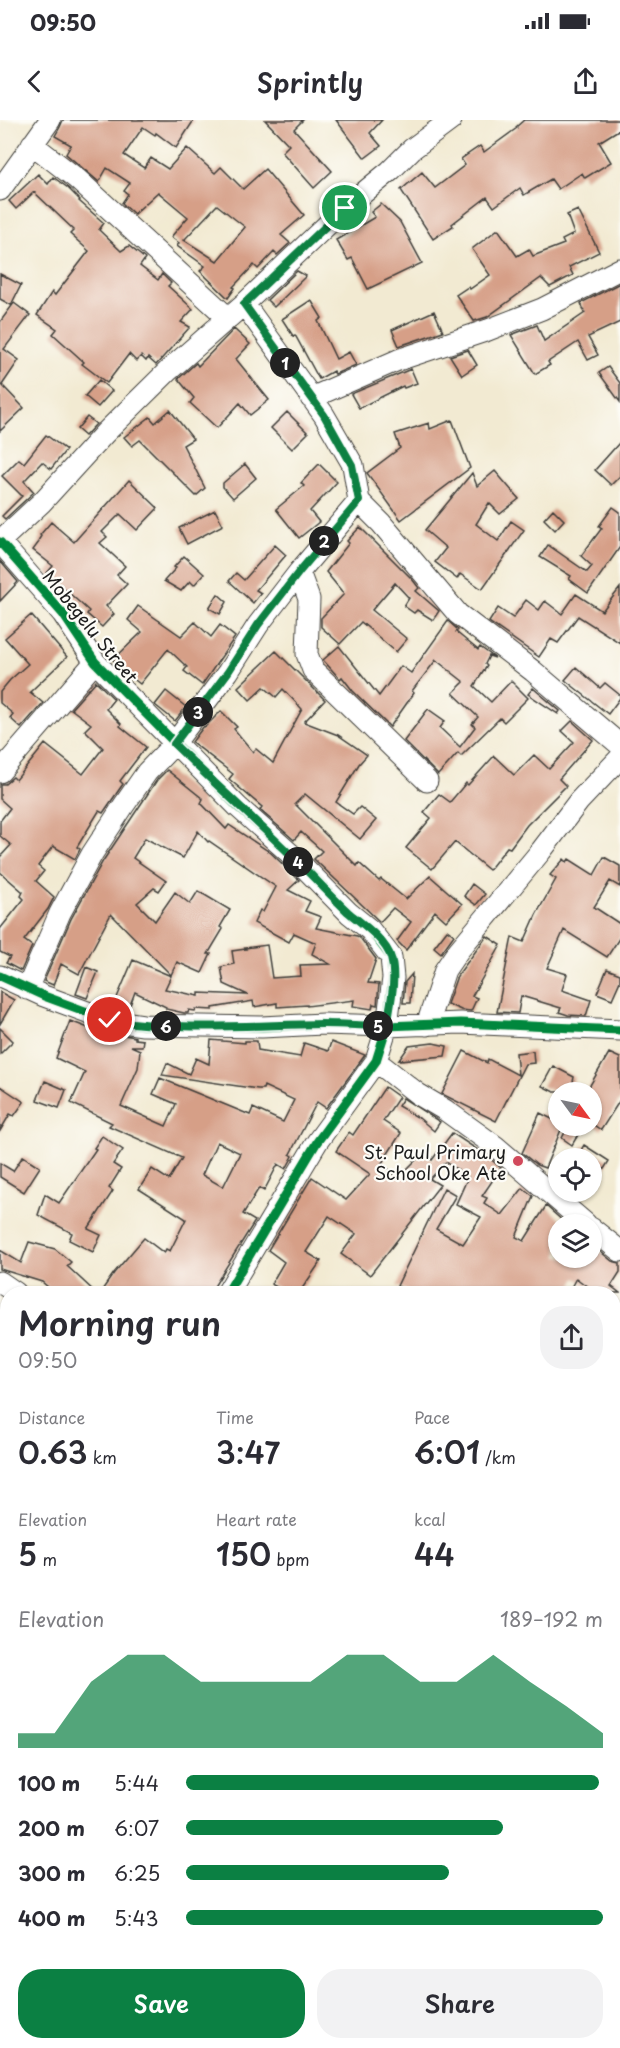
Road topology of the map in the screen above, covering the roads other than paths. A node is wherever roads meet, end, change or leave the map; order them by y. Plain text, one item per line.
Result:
1 (50, 120) edge
2 (451, 120) edge
3 (32, 144) junction
4 (0, 190) edge
5 (620, 268) edge
6 (235, 311) junction
7 (311, 398) junction
8 (359, 501) junction
9 (0, 542) edge
10 (299, 572) junction
11 (95, 662) junction
12 (174, 744) junction
13 (620, 745) edge
14 (620, 758) edge
15 (0, 772) edge
16 (427, 781) dead end
17 (0, 976) edge
18 (27, 989) junction
19 (427, 1025) junction
20 (387, 1026) junction
21 (620, 1030) edge
22 (376, 1061) junction
23 (574, 1214) edge
24 (602, 1237) edge
25 (620, 1251) edge
26 (231, 1286) edge

1 - 3 street
2 - 6 street
3 - 4 street
3 - 6 street
5 - 7 street
6 - 7 street
6 - 9 street
7 - 8 street
8 - 10 street
8 - 13 street
9 - 11 street, Mobegelu Street
10 - 12 street
10 - 16 street
11 - 12 street, Mobegelu Street
11 - 15 street
12 - 18 street
12 - 20 street, Mobegelu Street
14 - 19 street
17 - 18 street
18 - 20 street
19 - 20 street
19 - 21 street
20 - 22 street, Mobegelu Street
22 - 23 street
22 - 26 street, Mobegelu Street
24 - 25 street

